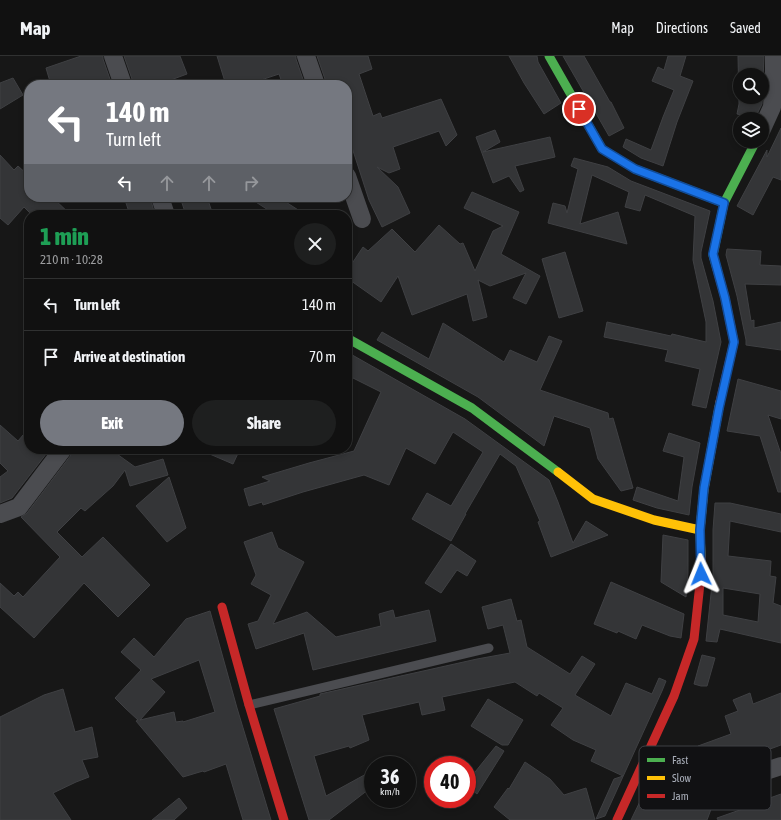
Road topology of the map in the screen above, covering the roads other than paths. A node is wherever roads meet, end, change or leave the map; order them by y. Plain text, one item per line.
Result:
1 (113, 56) edge
2 (306, 56) edge
3 (549, 56) edge
4 (774, 56) edge
5 (121, 80) edge
6 (314, 80) edge
7 (769, 114) edge
8 (752, 148) edge
9 (352, 190) edge
10 (724, 203) junction
11 (362, 219) dead end
12 (352, 341) edge
13 (59, 454) edge
14 (0, 514) edge
15 (700, 530) junction
16 (222, 607) dead end
17 (489, 648) dead end
18 (249, 705) junction
19 (651, 746) edge
20 (781, 766) edge
21 (771, 769) edge
22 (639, 773) edge
23 (284, 820) edge
24 (617, 820) edge

1 - 5 street
2 - 6 street
3 - 10 street
4 - 7 street
8 - 10 street
9 - 11 street
10 - 15 street
12 - 15 street
13 - 14 street
15 - 19 street
16 - 18 street
17 - 18 lane
18 - 23 street
20 - 21 street
22 - 24 street

